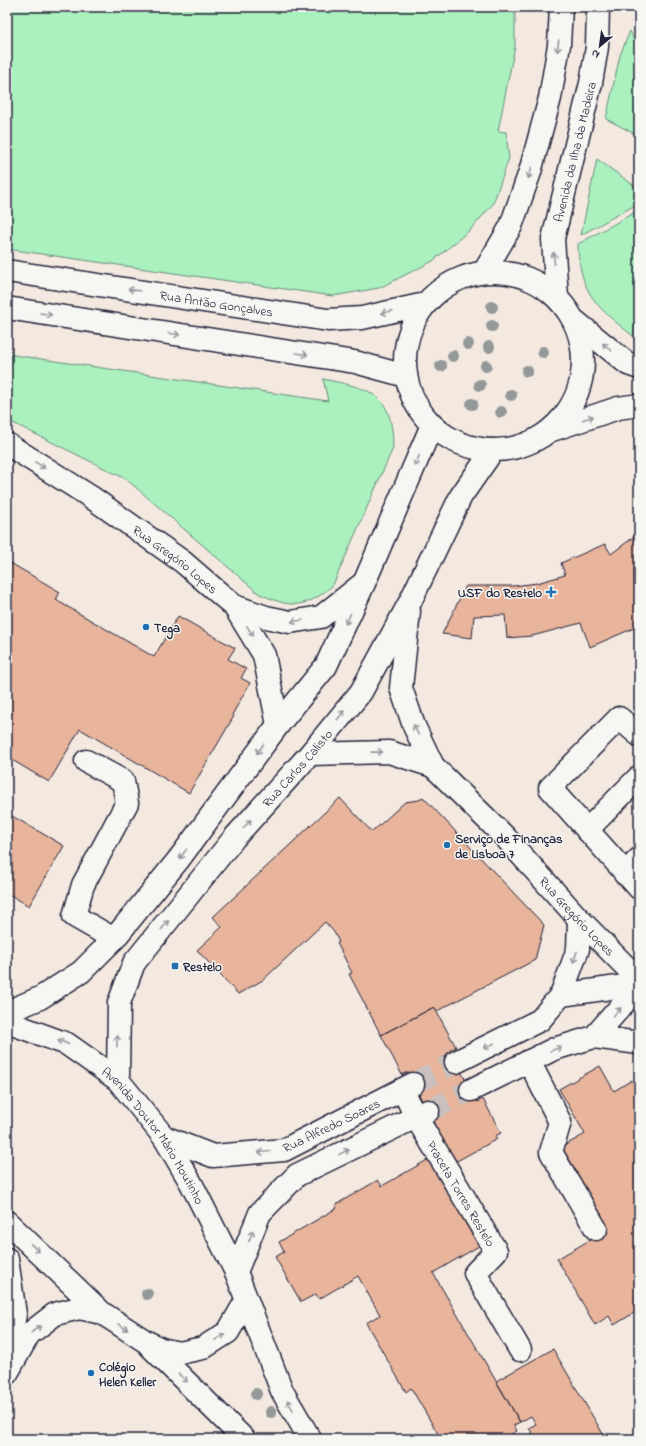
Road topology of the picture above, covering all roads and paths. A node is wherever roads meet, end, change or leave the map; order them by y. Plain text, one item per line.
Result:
1 (560, 7) edge
2 (598, 7) edge
3 (7, 271) edge
4 (484, 272) junction
5 (557, 297) junction
6 (425, 304) junction
7 (7, 308) edge
8 (575, 321) junction
9 (639, 368) edge
10 (406, 376) junction
11 (639, 406) edge
12 (432, 425) junction
13 (551, 431) junction
14 (7, 444) edge
15 (493, 450) junction
16 (365, 581) junction
17 (410, 602) junction
18 (234, 606) junction
19 (278, 725) junction
20 (639, 735) edge
21 (310, 754) junction
22 (86, 761) dead end
23 (433, 766) junction
24 (639, 777) edge
25 (587, 830) junction
26 (634, 874) edge
27 (579, 919) junction
28 (114, 939) junction
29 (639, 980) edge
30 (639, 985) edge
31 (561, 995) junction
32 (7, 1012) edge
33 (7, 1022) edge
34 (594, 1037) junction
35 (639, 1043) edge
36 (529, 1061) junction
37 (456, 1062) tunnel mouth
38 (118, 1080) junction
39 (471, 1090) tunnel mouth
40 (422, 1114) junction
41 (164, 1137) junction
42 (7, 1222) edge
43 (596, 1229) dead end
44 (7, 1259) edge
45 (236, 1272) junction
46 (246, 1301) junction
47 (102, 1314) junction
48 (145, 1341) junction
49 (520, 1350) dead end
50 (7, 1363) edge
51 (7, 1373) edge
52 (244, 1439) edge
53 (310, 1439) edge

1 -> 4 street
5 -> 2 street, Avenida da Ilha da Madeira
6 -> 3 street, Rua Antão Gonçalves
4 - 5 street
4 - 6 street
5 - 8 street
6 - 10 street
7 -> 10 street
9 -> 8 street
8 - 13 street
10 - 12 street
13 -> 11 street
12 - 15 street
12 -> 16 street
13 - 15 street
14 -> 18 street, Rua Gregório Lopes
15 - 17 street, Rua Carlos Calisto
16 -> 18 street
16 -> 19 street
21 -> 17 street, Rua Carlos Calisto
23 -> 17 street
18 -> 19 street, Rua Gregório Lopes
19 -> 28 street
20 - 25 street
21 -> 23 street
38 -> 21 street, Rua Carlos Calisto
22 - 28 street
23 - 27 street, Rua Gregório Lopes
24 - 25 street
25 - 26 street
27 - 29 street, Rua Gregório Lopes
27 -> 31 street
28 - 32 street
30 - 31 street
34 -> 30 street
31 -> 37 street
38 -> 33 street, Avenida Doutor Mário Moutinho
34 - 35 street
36 -> 34 street
36 - 39 street
36 - 43 street
38 - 41 street, Avenida Doutor Mário Moutinho
40 -> 41 street, Rua Alfredo Soares
45 -> 40 street
40 - 49 street, Praceta Torres Restelo
41 - 45 street, Avenida Doutor Mário Moutinho
42 -> 47 street
44 - 50 street
45 - 46 street, Avenida Doutor Mário Moutinho
48 -> 46 street
53 -> 46 street, Avenida Doutor Mário Moutinho
47 -> 48 street
51 -> 47 street
48 -> 52 street

